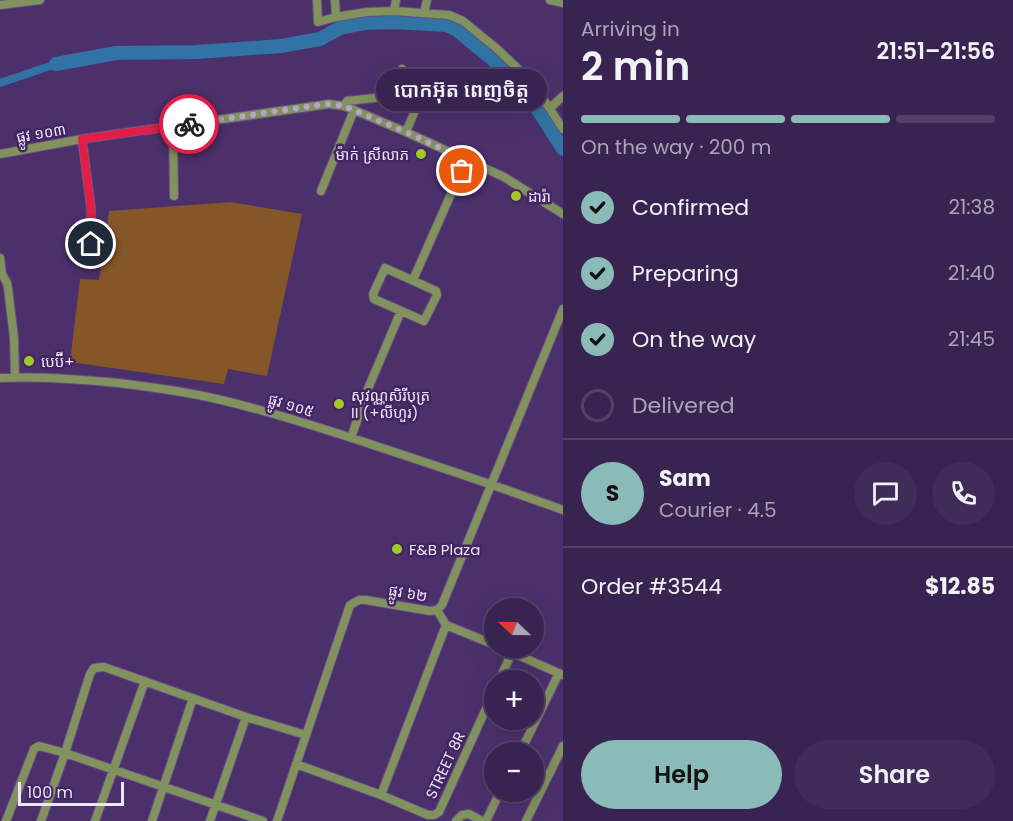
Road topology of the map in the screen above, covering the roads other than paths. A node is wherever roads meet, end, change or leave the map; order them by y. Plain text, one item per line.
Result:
1 (40, 0) edge
2 (317, 0) edge
3 (335, 0) edge
4 (396, 0) edge
5 (427, 0) edge
6 (550, 0) edge
7 (563, 3) edge
8 (0, 5) edge
9 (393, 11) junction
10 (424, 12) junction
11 (336, 17) junction
12 (402, 69) dead end
13 (427, 82) dead end
14 (563, 96) edge
15 (344, 106) junction
16 (550, 108) junction
17 (354, 110) junction
18 (173, 127) junction
19 (563, 129) edge
20 (406, 132) junction
21 (82, 139) junction
22 (0, 154) edge
23 (466, 160) junction
24 (321, 191) dead end
25 (174, 196) dead end
26 (563, 214) edge
27 (0, 258) edge
28 (92, 263) dead end
29 (413, 280) junction
30 (563, 309) edge
31 (401, 311) junction
32 (15, 377) junction
33 (0, 378) edge
34 (351, 438) junction
35 (491, 484) junction
36 (563, 510) edge
37 (437, 610) junction
38 (446, 625) junction
39 (484, 641) edge
40 (525, 658) edge
41 (561, 674) edge
42 (145, 681) junction
43 (193, 698) junction
44 (484, 713) edge
45 (246, 717) junction
46 (306, 735) junction
47 (526, 742) edge
48 (563, 746) edge
49 (65, 753) junction
50 (296, 764) junction
51 (114, 770) junction
52 (164, 787) junction
53 (381, 795) junction
54 (494, 802) edge
55 (216, 805) junction
56 (6, 821) edge
57 (41, 821) edge
58 (95, 821) edge
59 (152, 821) edge
60 (210, 821) edge
61 (263, 821) edge
62 (277, 821) edge
63 (456, 821) edge
64 (484, 821) edge
65 (526, 821) edge

1 - 8 street
2 - 11 street
3 - 11 street
4 - 9 street
5 - 10 street
6 - 7 street
9 - 10 street
9 - 11 street
10 - 16 street
12 - 15 street
13 - 20 street
14 - 16 street
15 - 17 street, ផ្លូវ ១០៣
15 - 18 street, ផ្លូវ ១០៣
16 - 19 street
17 - 20 street, ផ្លូវ ១០៣
17 - 24 street
18 - 21 street, ផ្លូវ ១០៣
18 - 25 street
20 - 23 street, ផ្លូវ ១០៣
21 - 22 street, ផ្លូវ ១០៣
21 - 28 street
23 - 26 street, ផ្លូវ ១០៣
23 - 29 street
27 - 32 street
29 - 31 street
29 - 31 street
30 - 35 street, ផ្លូវ ៦២
31 - 34 street
32 - 33 street, ផ្លូវ ១០៥
32 - 34 street, ផ្លូវ ១០៥
34 - 35 street, ផ្លូវ ១០៥
35 - 36 street, ផ្លូវ ១០៥
35 - 37 street, ផ្លូវ ៦២
37 - 38 street
37 - 46 street, ផ្លូវ ៦២
38 - 39 street
38 - 53 street
40 - 41 street
41 - 47 street
42 - 43 street
42 - 49 street
42 - 51 street
43 - 45 street
43 - 52 street
44 - 53 street, STREET 8R
45 - 46 street
45 - 55 street
46 - 50 street, ផ្លូវ ៦២
48 - 65 street
49 - 51 street
49 - 56 street
49 - 57 street
50 - 53 street, STREET 8R
50 - 62 street, ផ្លូវ ៦២
51 - 52 street
51 - 58 street
52 - 55 street
52 - 59 street
54 - 64 street
55 - 60 street
55 - 61 street
63 - 64 street

